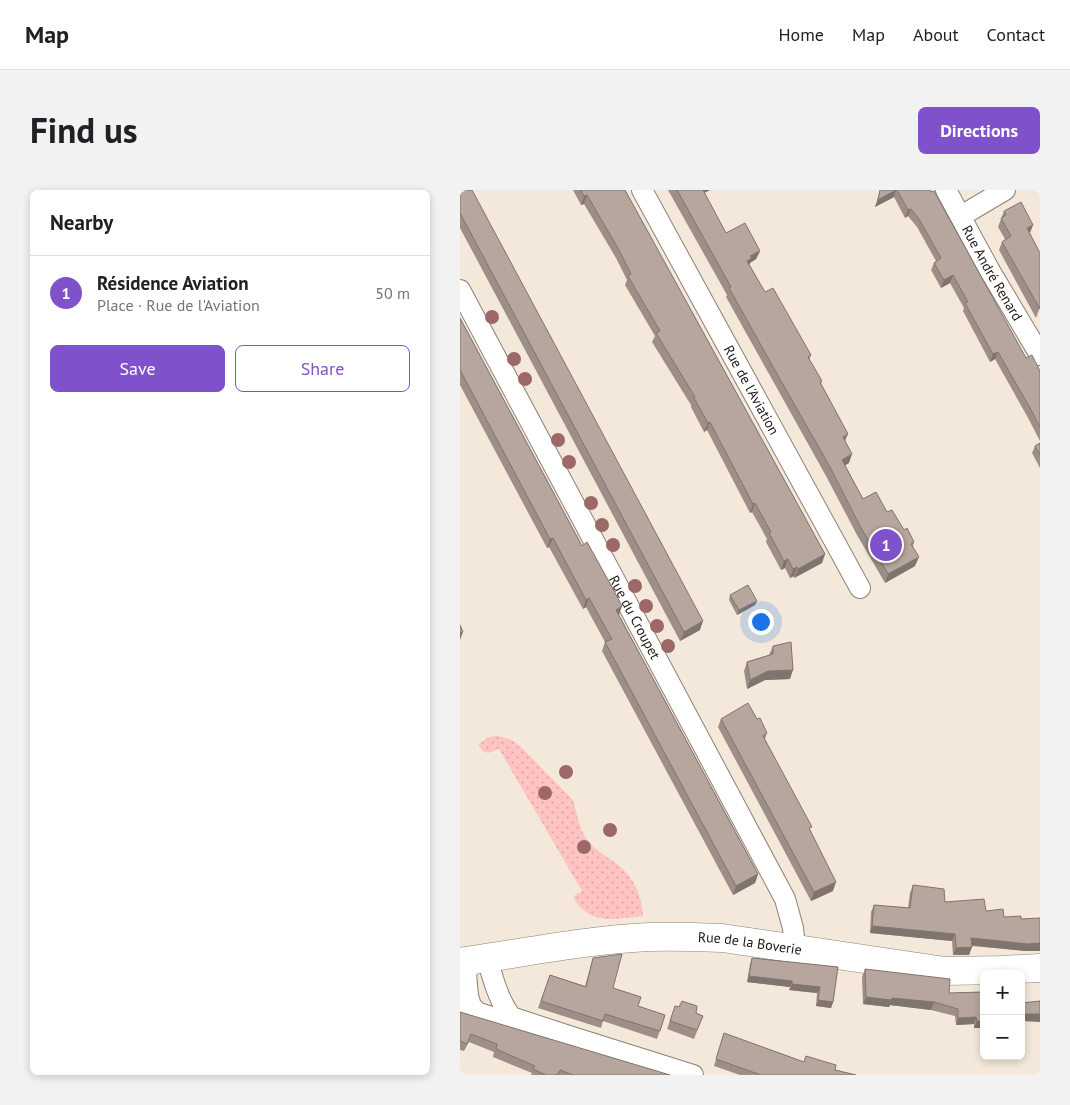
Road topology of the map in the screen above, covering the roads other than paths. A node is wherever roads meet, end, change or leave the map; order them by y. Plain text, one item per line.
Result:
1 (642, 190) edge
2 (946, 190) edge
3 (1005, 190) edge
4 (961, 216) junction
5 (460, 290) edge
6 (1040, 355) edge
7 (860, 588) dead end
8 (795, 949) junction
9 (476, 960) edge
10 (1040, 968) edge
11 (469, 1009) edge
12 (511, 1017) junction
13 (693, 1075) edge

1 - 7 street, Rue de l'Aviation
2 - 4 street, Rue André Renard
3 - 4 street
4 - 6 street, Rue André Renard
5 - 8 street, Rue du Croupet
8 - 9 street, Rue de la Boverie
8 - 10 street, Rue de la Boverie
9 - 11 street
9 - 12 street
11 - 12 street
12 - 13 street

